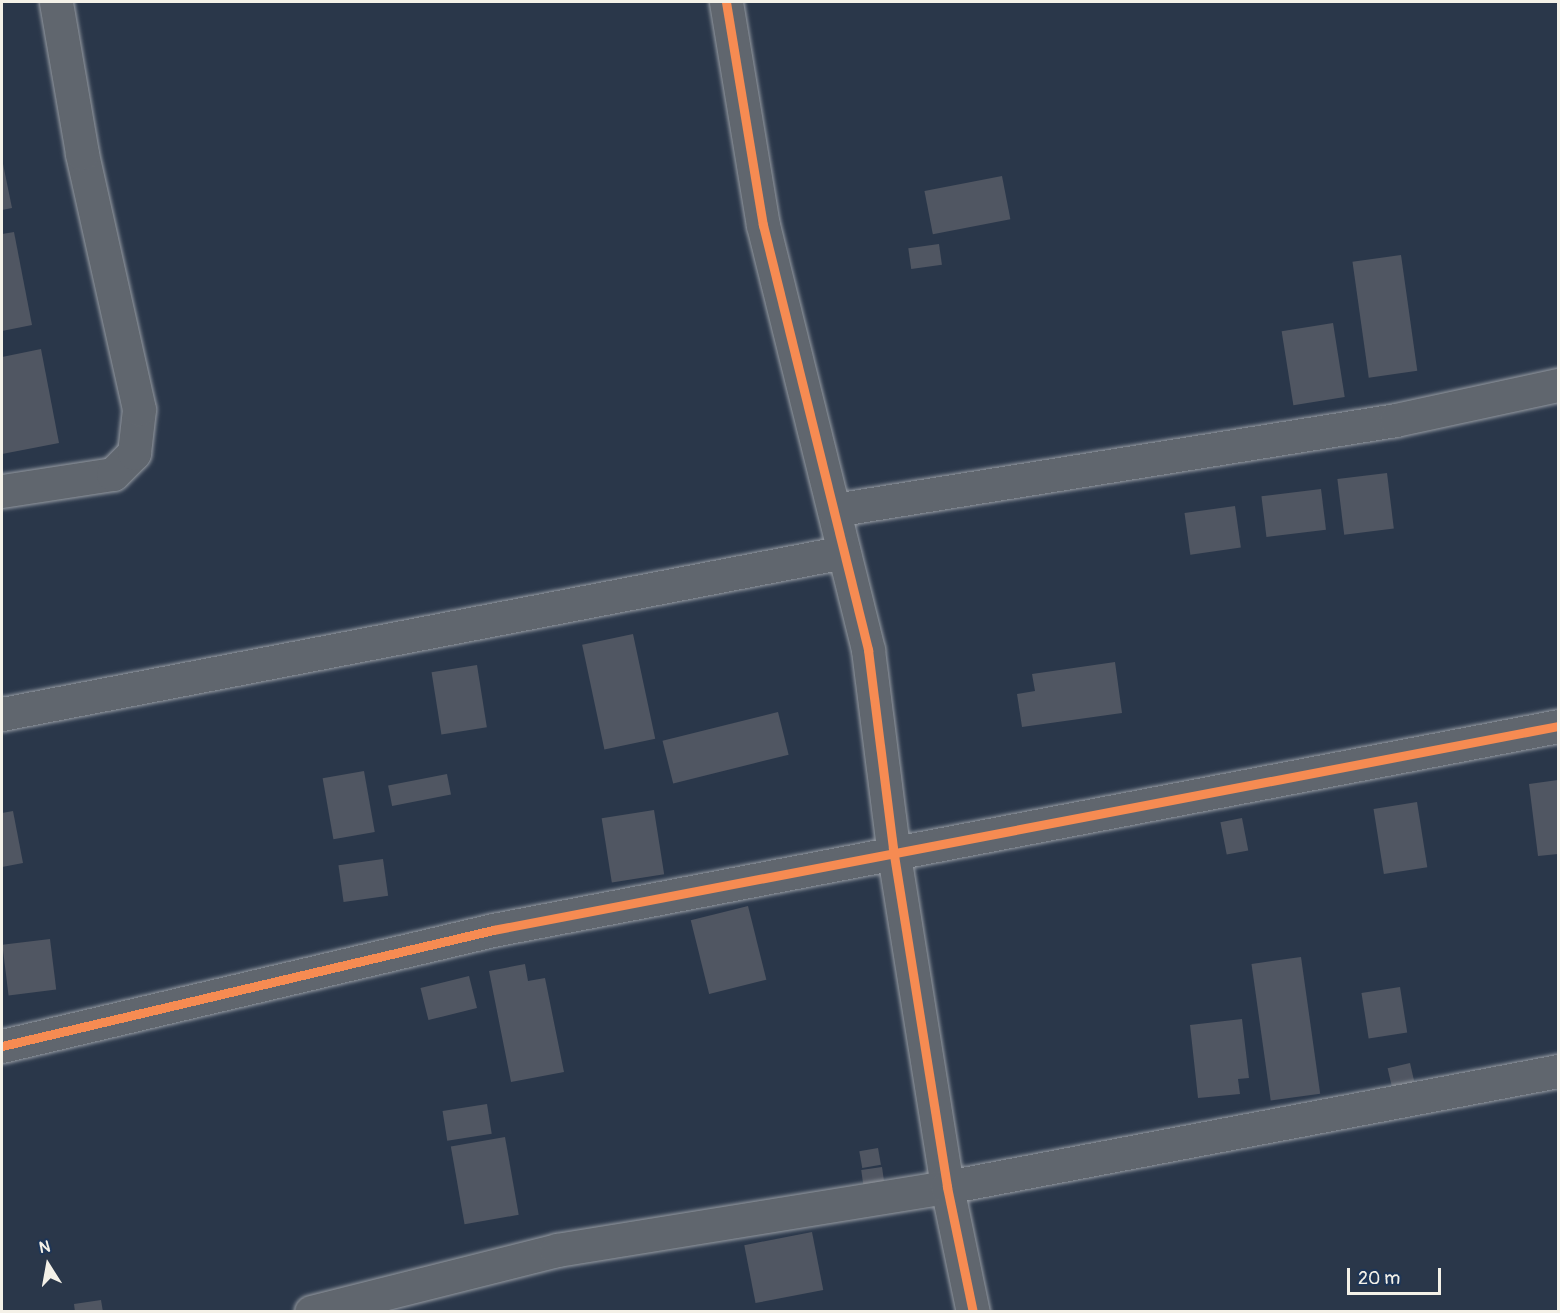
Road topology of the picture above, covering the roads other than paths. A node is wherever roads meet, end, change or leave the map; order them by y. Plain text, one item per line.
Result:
1 (56, 2) edge
2 (726, 2) edge
3 (1558, 385) edge
4 (2, 491) edge
5 (834, 510) junction
6 (844, 552) junction
7 (2, 714) edge
8 (1558, 726) edge
9 (893, 849) junction
10 (2, 1046) edge
11 (1558, 1071) edge
12 (947, 1187) junction
13 (493, 1280) dead end
14 (311, 1311) edge
15 (363, 1311) edge
16 (973, 1311) edge

1 - 4 street
2 - 5 street
3 - 5 street
5 - 6 street
6 - 7 street
6 - 9 street
8 - 9 street
9 - 10 street
9 - 12 street
11 - 12 street
12 - 14 street
12 - 16 street
13 - 15 street

